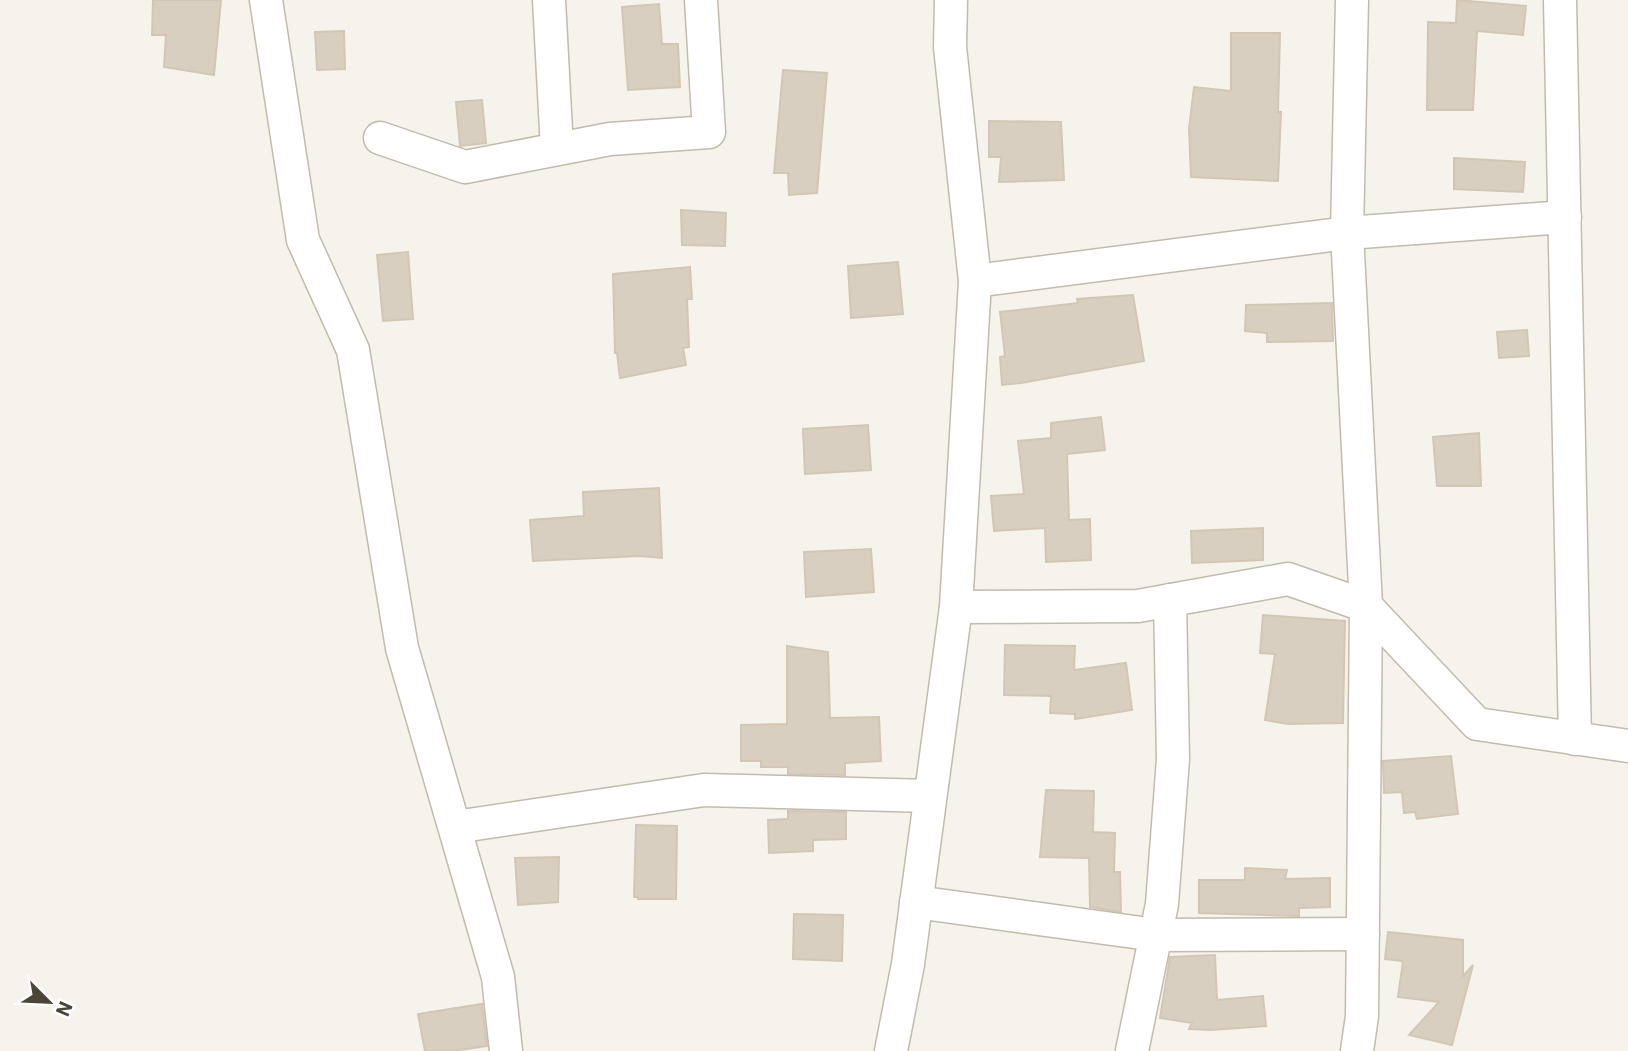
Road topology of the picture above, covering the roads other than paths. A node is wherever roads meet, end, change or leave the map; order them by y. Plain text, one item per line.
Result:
1 (267, 0) edge
2 (549, 0) edge
3 (701, 0) edge
4 (951, 0) edge
5 (1352, 0) edge
6 (1560, 0) edge
7 (380, 138) dead end
8 (556, 149) junction
9 (1565, 217) junction
10 (1348, 233) junction
11 (975, 281) junction
12 (1170, 600) junction
13 (956, 607) junction
14 (1366, 607) junction
15 (1575, 738) junction
16 (1628, 746) edge
17 (930, 796) junction
18 (455, 827) junction
19 (916, 902) junction
20 (1363, 934) junction
21 (1156, 935) junction
22 (506, 1051) edge
23 (891, 1051) edge
24 (1132, 1051) edge
25 (1356, 1051) edge

1 - 18 street
2 - 8 street
3 - 8 street
4 - 11 street
5 - 10 street
6 - 9 street
7 - 8 street
9 - 10 street
9 - 15 street
10 - 11 street
10 - 14 street
11 - 13 street
12 - 13 street
12 - 14 street
12 - 21 street
13 - 17 street
14 - 15 street
14 - 20 street
15 - 16 street
17 - 18 street
17 - 19 street
18 - 22 street
19 - 21 street
19 - 23 street
20 - 21 street
20 - 25 street
21 - 24 street

